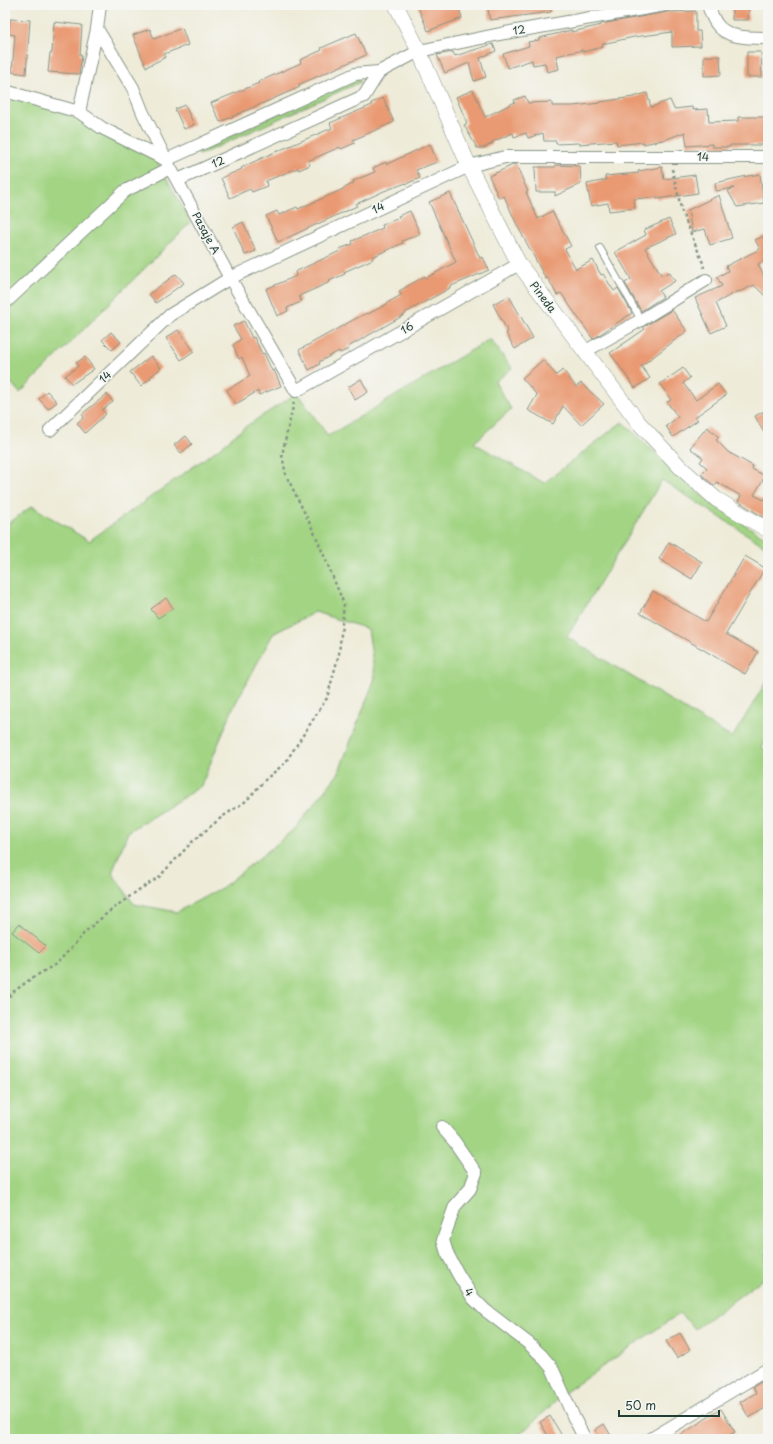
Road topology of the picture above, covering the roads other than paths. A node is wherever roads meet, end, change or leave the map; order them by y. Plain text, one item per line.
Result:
1 (100, 5) edge
2 (396, 5) edge
3 (665, 5) edge
4 (708, 5) edge
5 (97, 29) junction
6 (768, 38) edge
7 (419, 51) junction
8 (379, 72) junction
9 (5, 91) edge
10 (79, 112) junction
11 (768, 157) edge
12 (168, 164) junction
13 (469, 166) junction
14 (178, 180) junction
15 (600, 248) dead end
16 (519, 264) junction
17 (230, 278) junction
18 (706, 280) road end
19 (5, 304) edge
20 (641, 320) junction
21 (584, 352) junction
22 (296, 391) joint
23 (50, 430) dead end
24 (768, 530) edge
25 (442, 1127) dead end
26 (768, 1369) edge
27 (585, 1439) edge
28 (651, 1439) edge

1 - 5 street
2 - 7 street, Pineda
3 - 7 street, 12
4 - 6 street
5 - 10 street
5 - 12 street
7 - 8 street, 12
7 - 13 street, Pineda
8 - 12 street, 12
8 - 14 street, 12
9 - 10 street, Pasaje A
10 - 12 street, Pasaje A
11 - 13 street, 14
12 - 14 street, Pasaje A
12 - 19 street, 12
13 - 16 street, Pineda
13 - 17 street, 14
14 - 17 street, Pasaje A
15 - 20 lane
16 - 21 street, Pineda
16 - 22 street, 16
17 - 22 street, Pasaje A
17 - 23 street, 14
18 - 20 street
20 - 21 street
21 - 24 street, Pineda
25 - 27 street, 4
26 - 28 street

